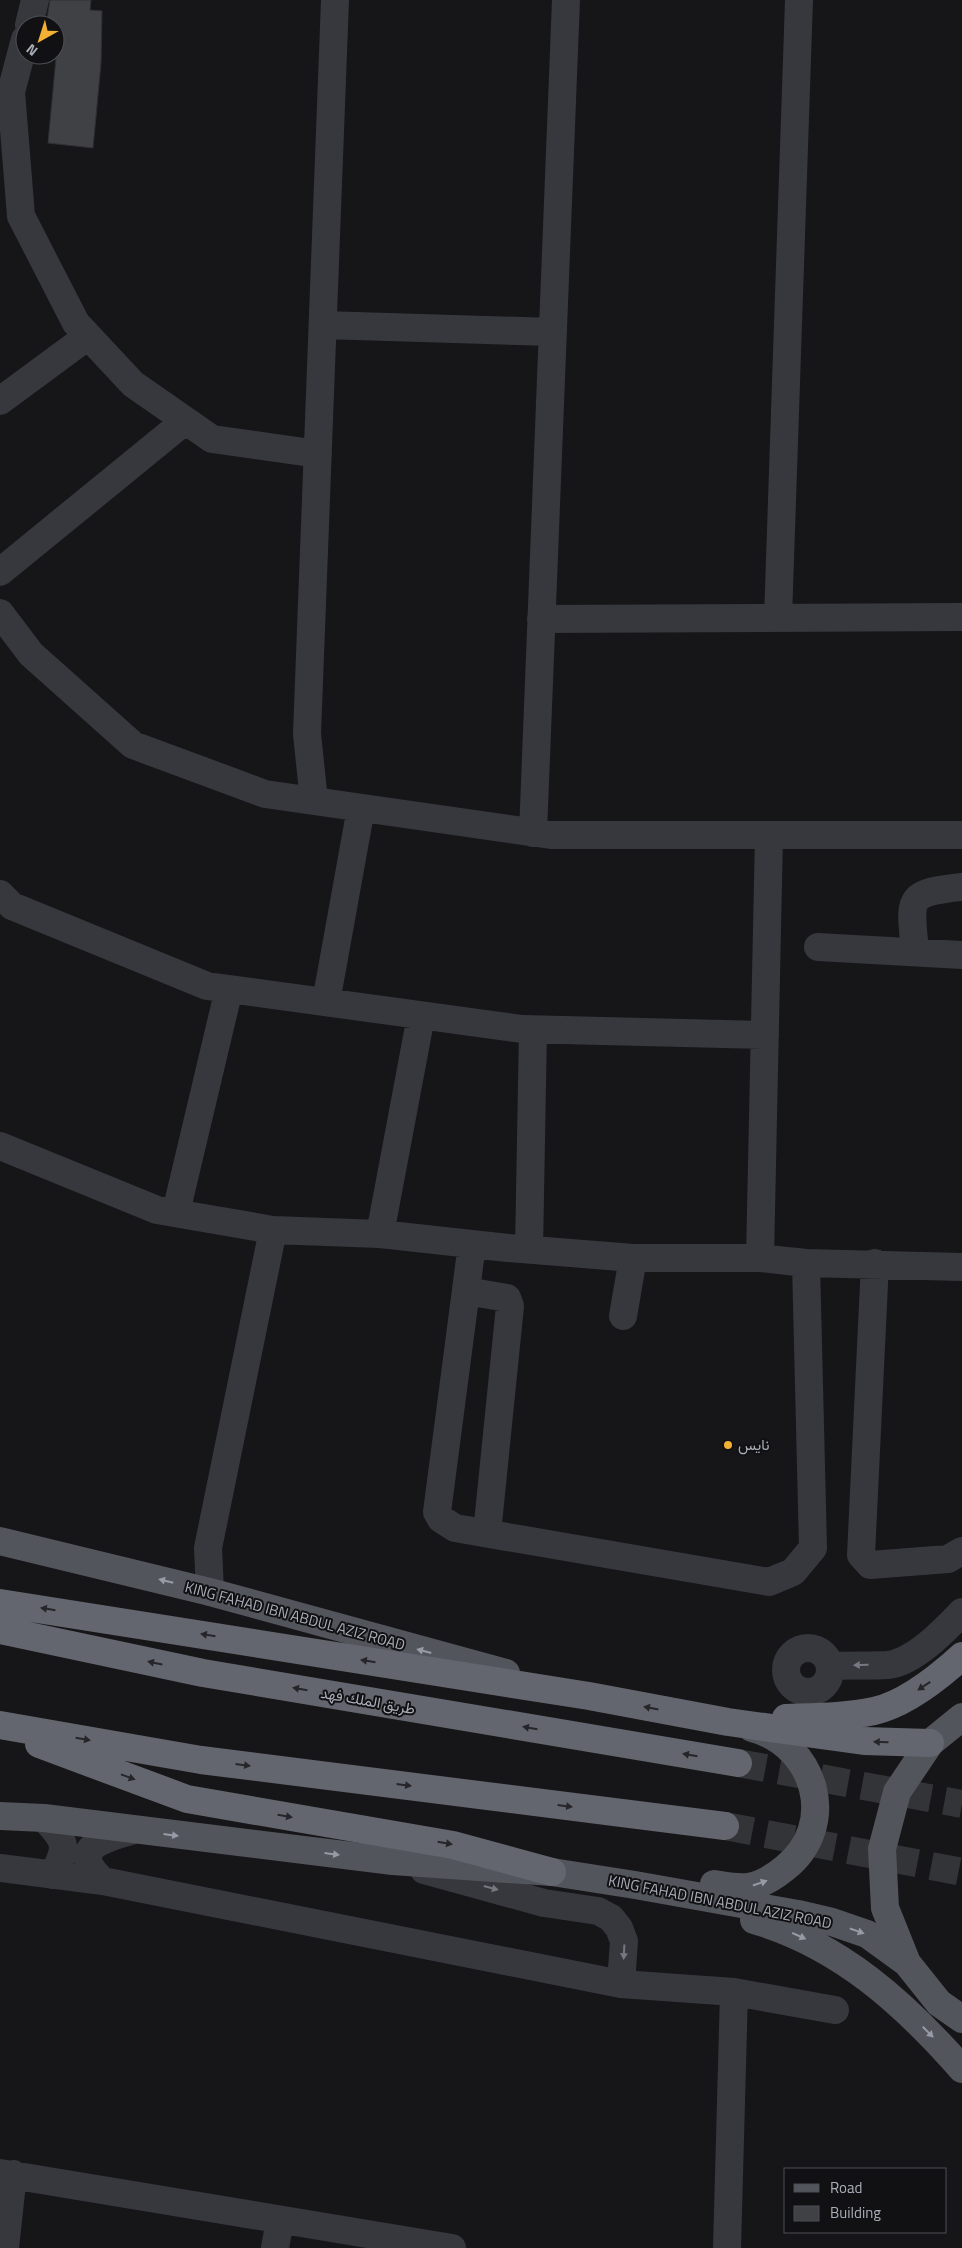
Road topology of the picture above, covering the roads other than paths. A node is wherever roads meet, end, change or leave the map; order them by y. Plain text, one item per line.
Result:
1 (35, 0) edge
2 (335, 0) edge
3 (566, 0) edge
4 (799, 0) edge
5 (31, 15) edge
6 (18, 65) edge
7 (323, 325) junction
8 (553, 332) junction
9 (88, 336) junction
10 (0, 401) edge
11 (185, 421) junction
12 (318, 454) junction
13 (0, 572) edge
14 (962, 617) edge
15 (2, 618) edge
16 (778, 618) junction
17 (541, 619) junction
18 (314, 801) junction
19 (361, 808) junction
20 (533, 833) junction
21 (769, 835) junction
22 (962, 835) edge
23 (962, 887) edge
24 (0, 894) edge
25 (818, 948) dead end
26 (915, 951) junction
27 (962, 955) edge
28 (229, 989) junction
29 (326, 1002) junction
30 (422, 1016) junction
31 (533, 1030) junction
32 (765, 1035) junction
33 (0, 1146) edge
34 (176, 1212) junction
35 (273, 1230) junction
36 (380, 1234) junction
37 (472, 1244) junction
38 (529, 1249) junction
39 (633, 1258) junction
40 (760, 1258) junction
41 (806, 1263) junction
42 (875, 1263) junction
43 (962, 1267) edge
44 (466, 1290) junction
45 (623, 1316) dead end
46 (487, 1533) junction
47 (0, 1541) edge
48 (962, 1551) edge
49 (210, 1592) junction
50 (0, 1603) edge
51 (962, 1612) edge
52 (0, 1630) edge
53 (962, 1656) edge
54 (830, 1666) dead end
55 (589, 1696) junction
56 (962, 1717) edge
57 (728, 1722) junction
58 (0, 1725) edge
59 (0, 1730) edge
60 (930, 1743) junction
61 (738, 1763) tunnel mouth
62 (0, 1816) edge
63 (44, 1818) junction
64 (725, 1826) tunnel mouth
65 (130, 1831) junction
66 (393, 1861) junction
67 (0, 1868) edge
68 (562, 1874) junction
69 (53, 1875) junction
70 (102, 1881) junction
71 (635, 1885) junction
72 (907, 1963) junction
73 (620, 1984) junction
74 (734, 1992) junction
75 (835, 2010) dead end
76 (962, 2019) edge
77 (962, 2069) edge
78 (6, 2173) edge
79 (280, 2220) junction
80 (5, 2248) edge
81 (275, 2248) edge
82 (452, 2248) edge
83 (727, 2248) edge

1 - 5 street
2 - 7 street
3 - 8 street
4 - 16 street
6 - 9 street
7 - 8 street
7 - 12 street
8 - 17 street
9 - 10 street
9 - 11 street
11 - 12 street
11 - 13 street
12 - 18 street
14 - 16 street
15 - 18 street
16 - 17 street
17 - 20 street
18 - 19 street
19 - 20 street
19 - 29 street
20 - 21 street
21 - 22 street
21 - 32 street
23 - 26 street
24 - 28 street
25 - 26 street
26 - 27 street
28 - 29 street
28 - 34 street
29 - 30 street
30 - 31 street
30 - 36 street
31 - 32 street
31 - 38 street
32 - 40 street
33 - 34 street
34 - 35 street
35 - 36 street
35 - 49 street
36 - 37 street
37 - 38 street
37 - 44 street
38 - 39 street
39 - 40 street
39 - 45 street
40 - 41 street
41 - 42 street
41 - 46 street
42 - 43 street
42 - 48 street
44 - 46 street
44 - 46 street
49 -> 47 main road, KING FAHAD IBN ABDUL AZIZ ROAD
55 -> 49 main road, KING FAHAD IBN ABDUL AZIZ ROAD
55 -> 50 highway
51 -> 54 street
61 -> 52 highway, طريق الملك فهد
53 -> 57 highway
57 -> 55 highway
56 - 60 main road
60 -> 57 highway
68 -> 57 main road
58 -> 64 highway
59 -> 68 highway
60 - 72 main road
62 - 63 main road
63 - 65 main road
63 - 69 street
65 -> 66 main road
65 - 70 street
66 - 68 main road
66 -> 73 street
67 - 69 street
68 - 71 main road, KING FAHAD IBN ABDUL AZIZ ROAD
69 - 70 street
70 - 73 street
71 -> 72 main road, KING FAHAD IBN ABDUL AZIZ ROAD
71 -> 77 main road
72 - 76 main road
73 - 74 street
74 - 75 street
74 - 83 street
78 - 79 street
78 - 80 street
79 - 81 street
79 - 82 street

